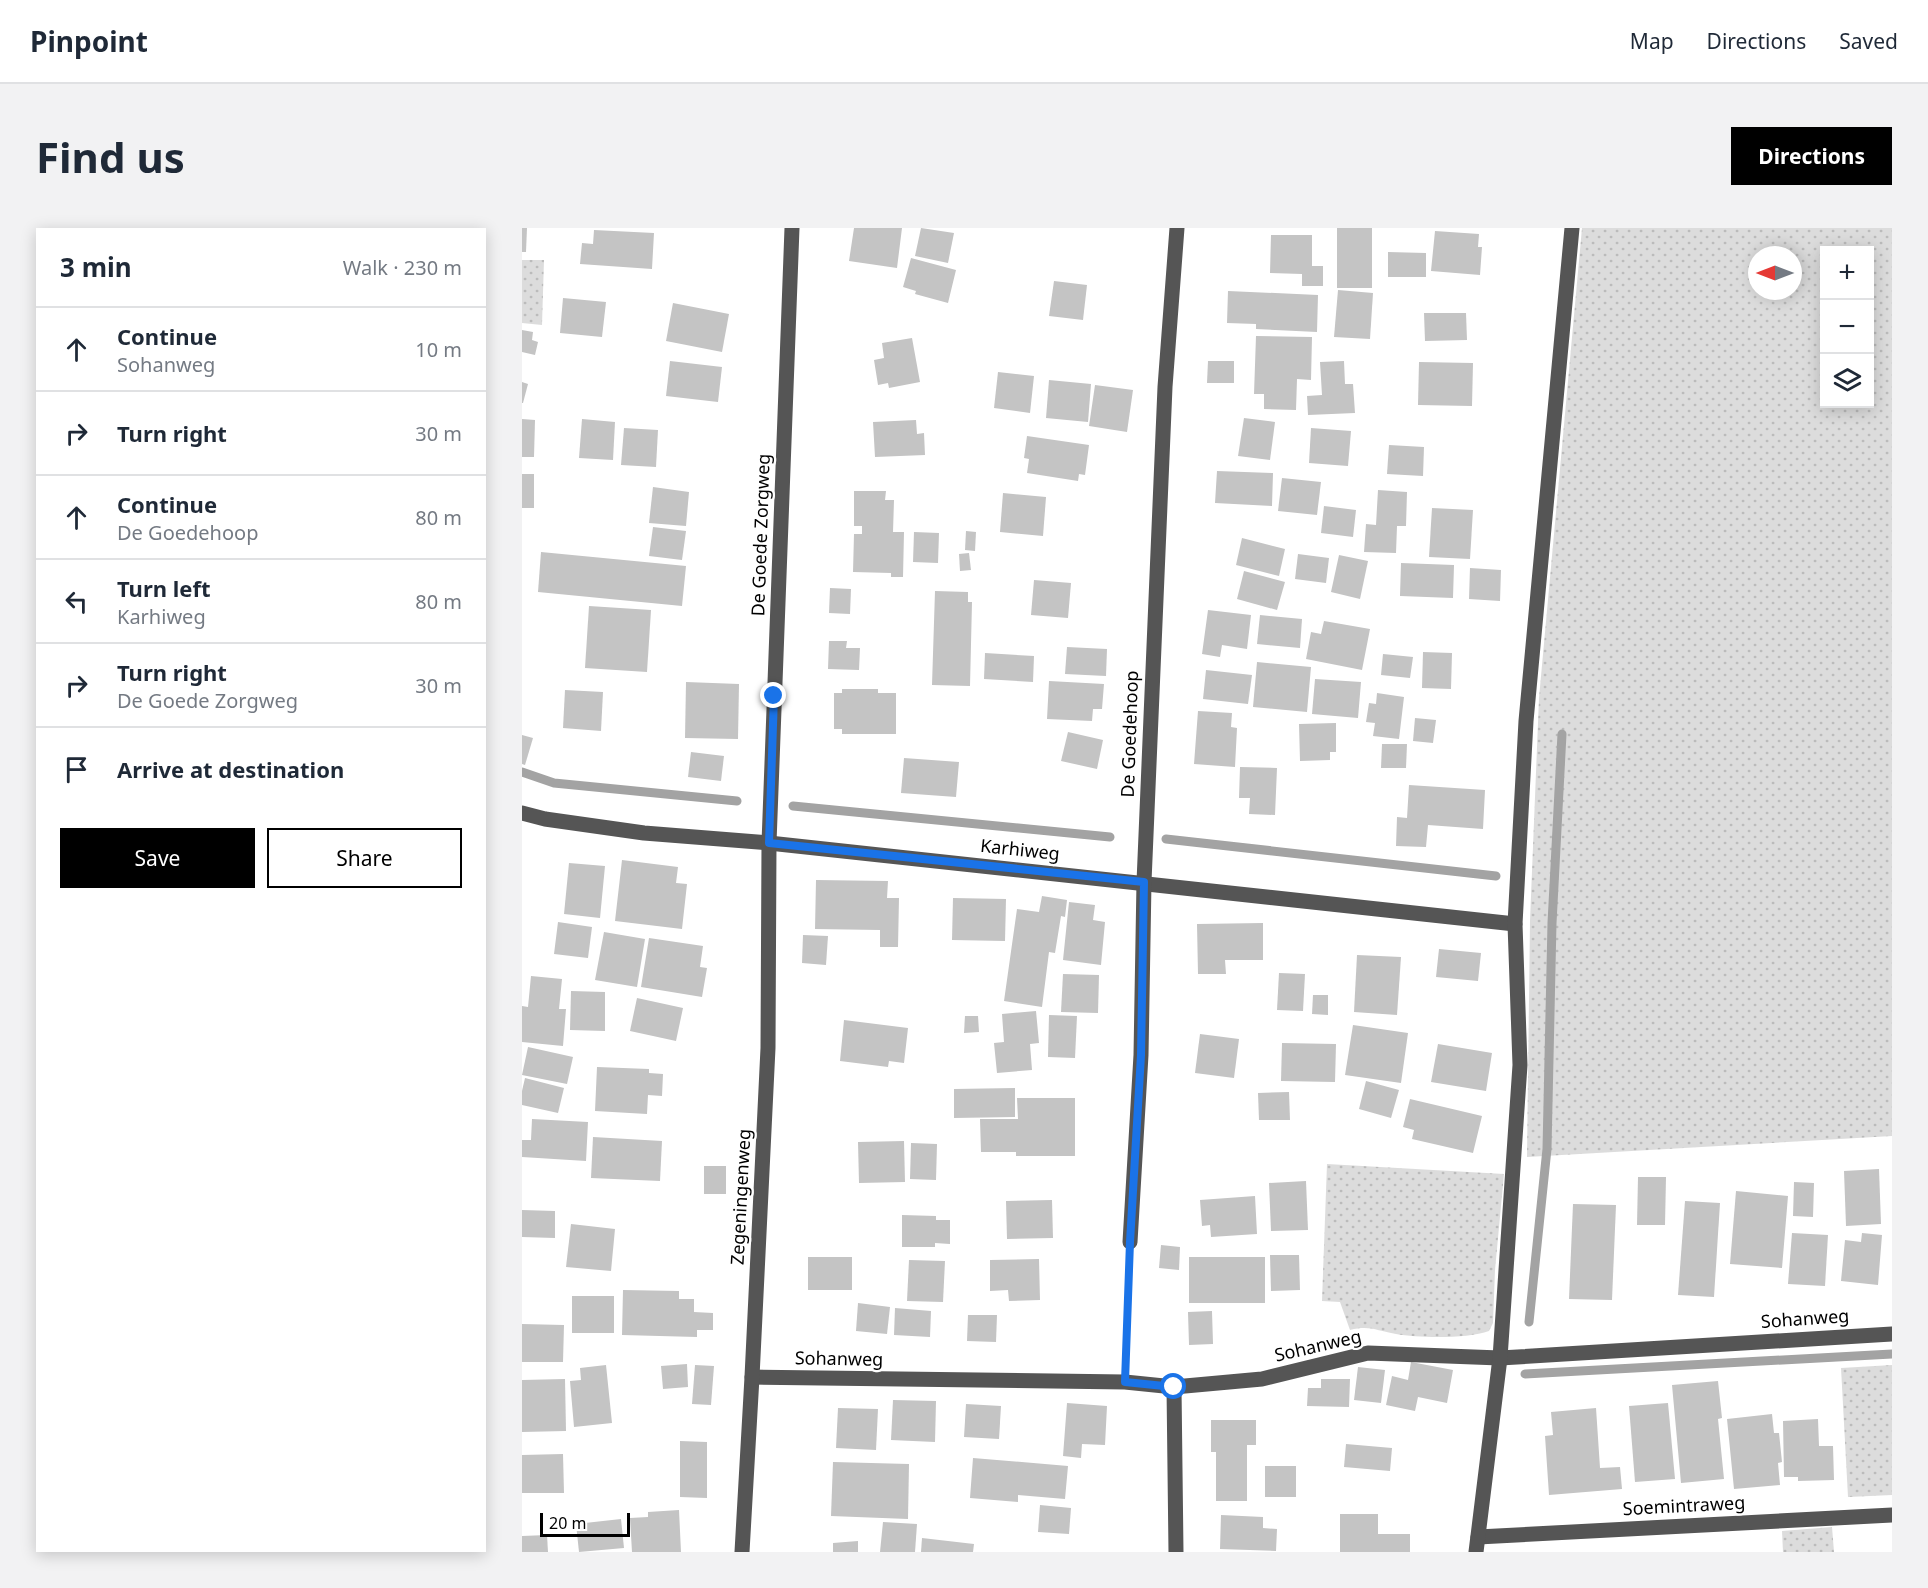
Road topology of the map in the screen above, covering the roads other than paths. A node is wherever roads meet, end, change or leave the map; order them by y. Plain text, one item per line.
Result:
1 (792, 228) edge
2 (1177, 228) edge
3 (1572, 228) edge
4 (522, 813) edge
5 (769, 843) junction
6 (1144, 882) junction
7 (1515, 924) junction
8 (1130, 1242) road end
9 (1892, 1334) edge
10 (1500, 1358) junction
11 (753, 1377) junction
12 (1174, 1387) junction
13 (1892, 1515) edge
14 (1477, 1545) edge
15 (742, 1552) edge
16 (1176, 1552) edge

1 - 5 street, De Goede Zorgweg
2 - 6 street, De Goedehoop
3 - 7 street
4 - 5 street, Karhiweg
5 - 6 street, Karhiweg
5 - 11 street, Zegeningenweg
6 - 7 street, Karhiweg
6 - 8 street, De Goedehoop
7 - 10 street
9 - 10 street, Sohanweg
10 - 12 street, Sohanweg
10 - 14 street
11 - 12 street, Sohanweg
11 - 15 street, Zegeningenweg
12 - 16 street
13 - 14 street, Soemintraweg

